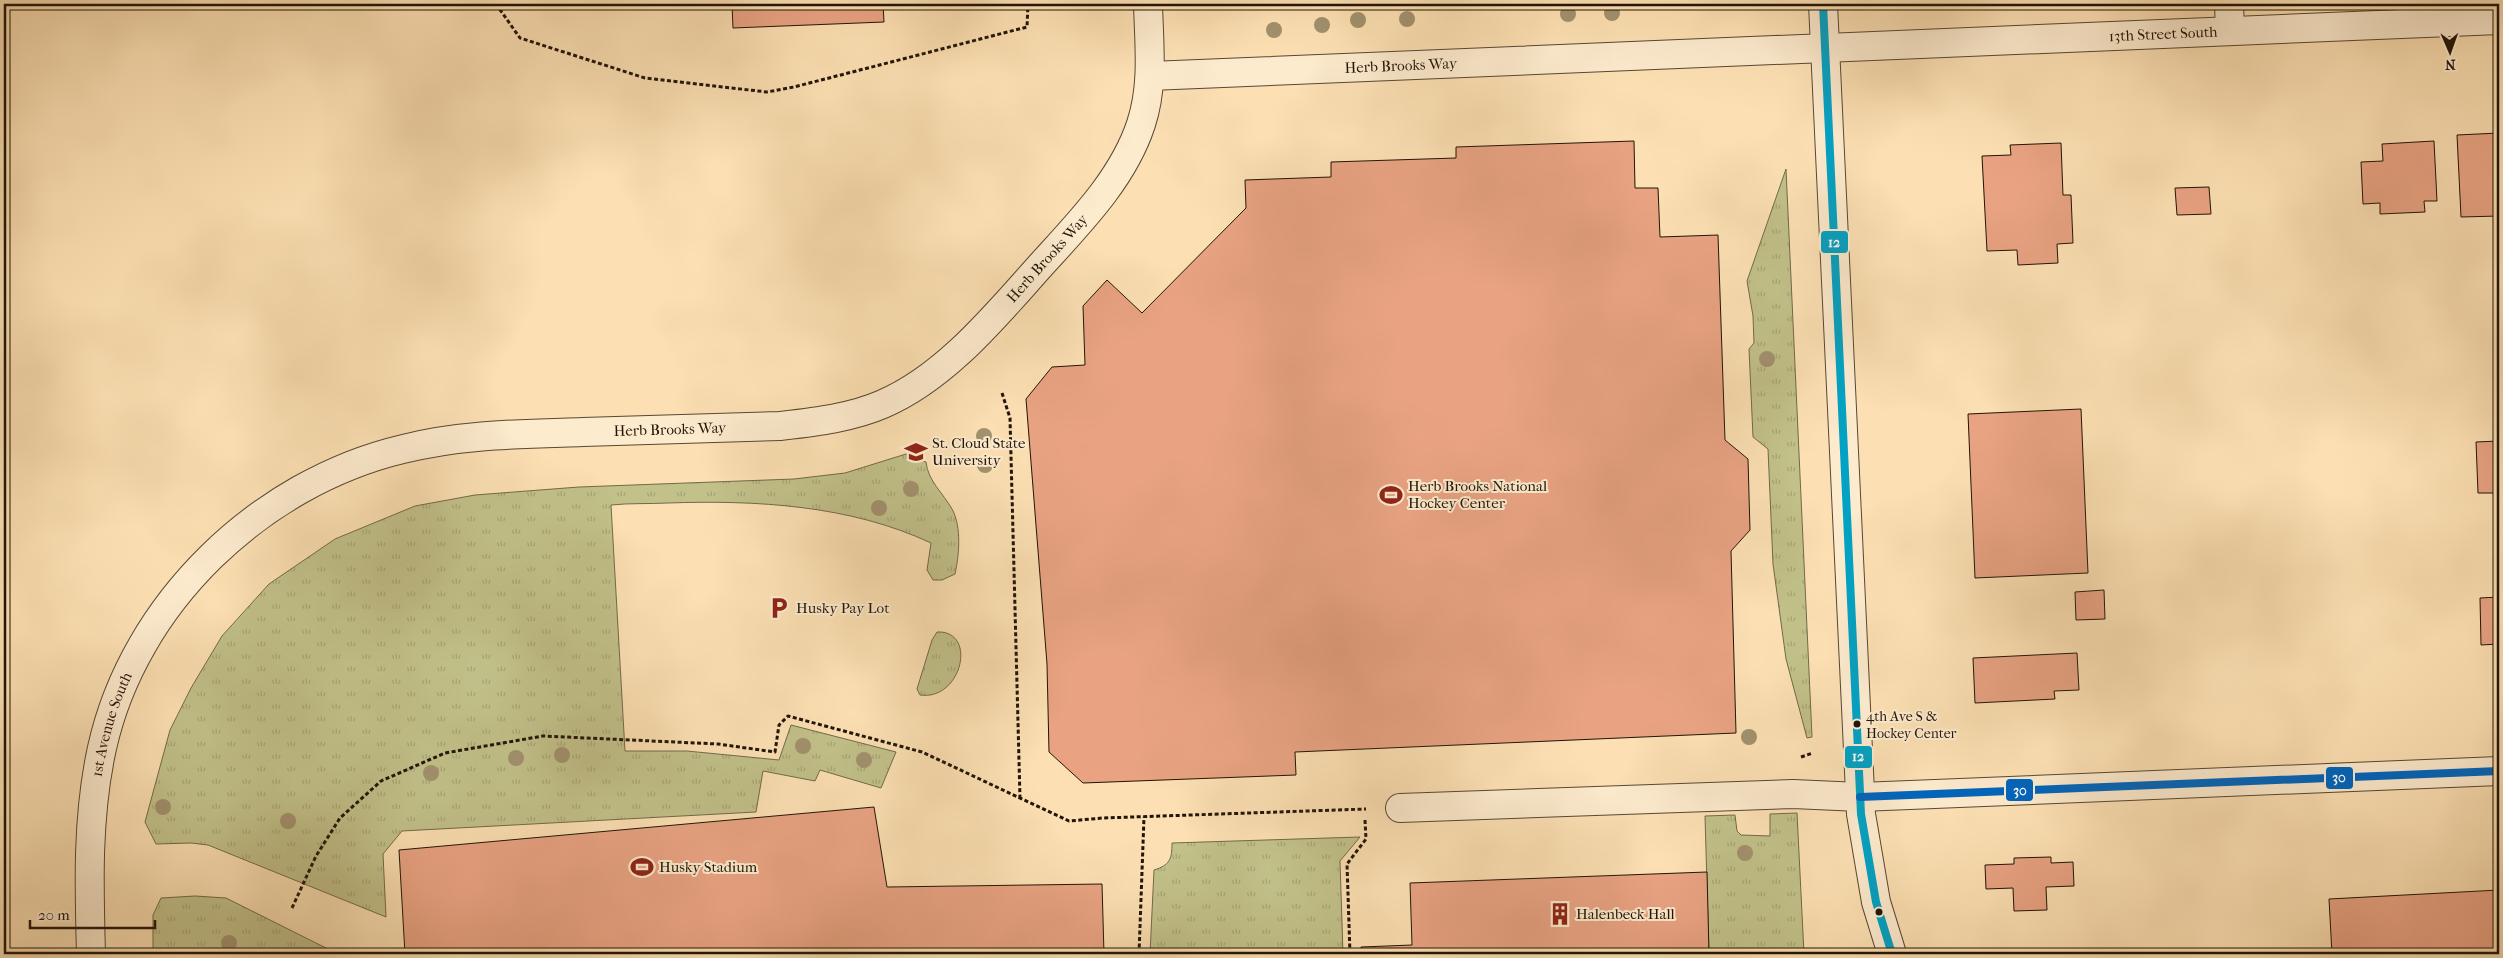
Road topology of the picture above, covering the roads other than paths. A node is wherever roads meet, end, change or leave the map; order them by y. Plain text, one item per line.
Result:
1 (1148, 4) edge
2 (1823, 4) edge
3 (2229, 4) edge
4 (2499, 20) edge
5 (2230, 31) junction
6 (1826, 49) junction
7 (1150, 76) junction
8 (237, 532) joint
9 (2499, 770) edge
10 (1860, 797) junction
11 (1400, 808) road end
12 (91, 954) edge
13 (1892, 954) edge

1 - 7 street
2 - 6 street
3 - 5 street
4 - 5 street, 13th Street South
5 - 6 street, 13th Street South
6 - 7 street, Herb Brooks Way
6 - 10 street
7 - 8 street, Herb Brooks Way
8 - 12 street, 1st Avenue South
9 - 10 street
10 - 11 street
10 - 13 street

